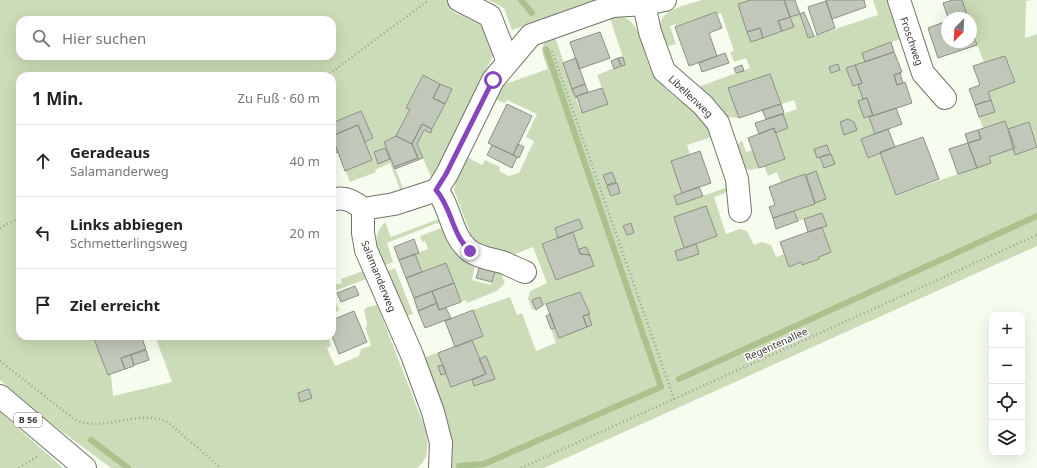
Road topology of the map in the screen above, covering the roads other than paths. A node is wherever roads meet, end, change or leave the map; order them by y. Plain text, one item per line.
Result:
1 (459, 0) edge
2 (899, 0) edge
3 (655, 2) edge
4 (508, 62) junction
5 (945, 98) dead end
6 (436, 190) junction
7 (336, 199) edge
8 (363, 209) junction
9 (740, 211) dead end
10 (525, 272) dead end
11 (0, 396) edge
12 (85, 468) edge
13 (440, 468) edge

1 - 4 street
2 - 5 street, Froschweg
3 - 4 street
3 - 9 street, Libellenweg
4 - 6 street
6 - 8 street
6 - 10 street
7 - 8 street
8 - 13 street, Salamanderweg
11 - 12 street, B 56

